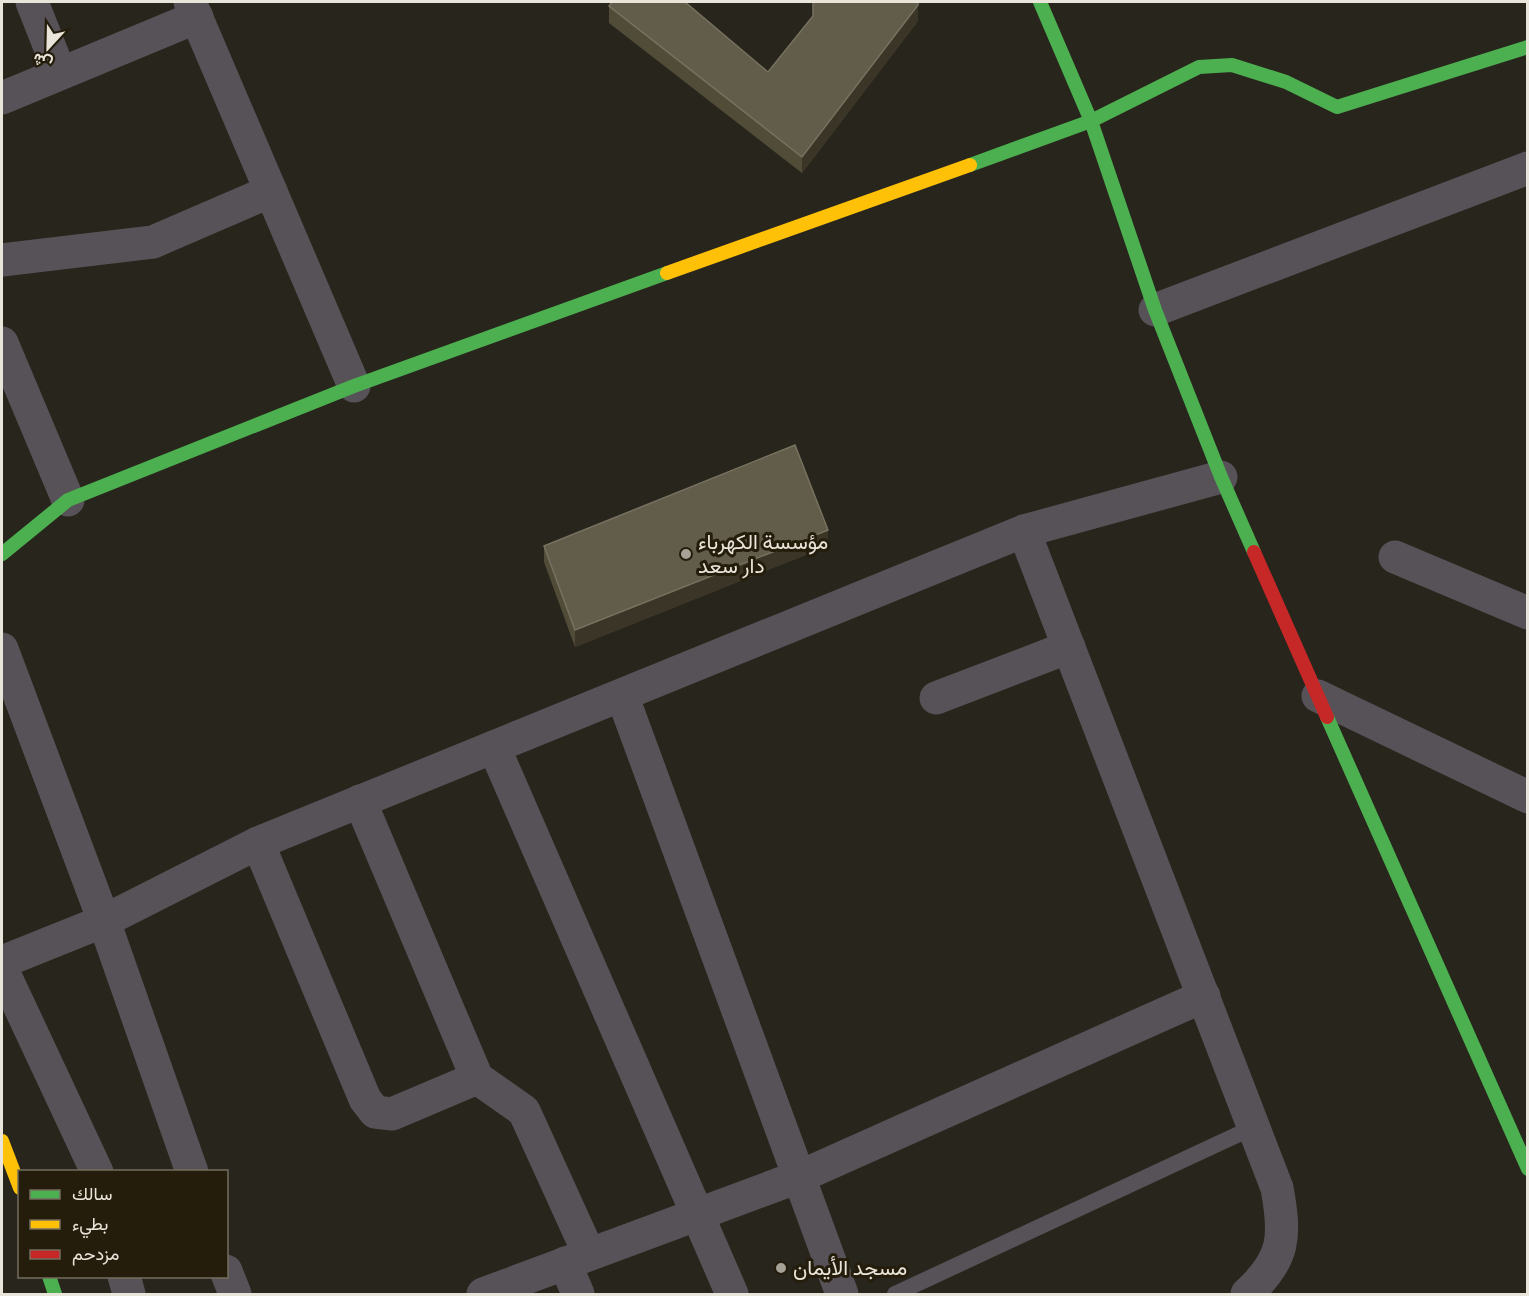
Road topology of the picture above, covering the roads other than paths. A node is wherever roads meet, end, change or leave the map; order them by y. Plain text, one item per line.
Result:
1 (32, 2) edge
2 (1040, 2) edge
3 (194, 9) edge
4 (1527, 47) edge
5 (60, 73) junction
6 (2, 98) edge
7 (1091, 121) junction
8 (1527, 168) edge
9 (271, 190) junction
10 (2, 260) edge
11 (1155, 310) junction
12 (2, 343) edge
13 (354, 386) junction
14 (1221, 477) junction
15 (68, 500) junction
16 (1024, 531) junction
17 (2, 554) edge
18 (1395, 557) dead end
19 (1527, 613) edge
20 (1069, 647) junction
21 (2, 649) edge
22 (622, 695) junction
23 (1318, 696) junction
24 (936, 698) dead end
25 (494, 747) junction
26 (1527, 797) edge
27 (360, 801) junction
28 (258, 843) junction
29 (104, 921) junction
30 (2, 962) edge
31 (2, 969) edge
32 (1204, 996) junction
33 (477, 1078) junction
34 (1254, 1127) junction
35 (2, 1141) edge
36 (1527, 1169) edge
37 (96, 1170) edge
38 (191, 1170) edge
39 (801, 1176) junction
40 (18, 1183) edge
41 (697, 1214) junction
42 (577, 1258) junction
43 (228, 1276) edge
44 (50, 1278) edge
45 (125, 1278) edge
46 (55, 1294) edge
47 (129, 1294) edge
48 (235, 1294) edge
49 (483, 1294) edge
50 (578, 1294) edge
51 (732, 1294) edge
52 (842, 1294) edge
53 (895, 1294) edge
54 (1247, 1294) edge

1 - 5 street
2 - 7 main road
3 - 5 street
3 - 9 street
4 - 7 main road
5 - 6 street
7 - 11 main road
7 - 13 main road
8 - 11 street
9 - 10 street
9 - 13 street
11 - 14 main road
12 - 15 street
13 - 15 main road
14 - 16 street
14 - 23 main road
15 - 17 main road
16 - 20 street
16 - 22 street
18 - 19 street
20 - 24 street
20 - 32 street
21 - 29 street
22 - 25 street
22 - 39 street
23 - 26 street
23 - 36 main road
25 - 27 street
25 - 41 street
27 - 28 street
27 - 33 street
28 - 29 street
28 - 33 street
29 - 30 street
29 - 38 street
31 - 37 street
32 - 34 street
32 - 39 street
33 - 42 street
34 - 53 lane
34 - 54 street
35 - 40 main road
39 - 41 street
39 - 52 street
41 - 42 street
41 - 51 street
42 - 49 street
42 - 50 street
43 - 48 street
44 - 46 main road
45 - 47 street

